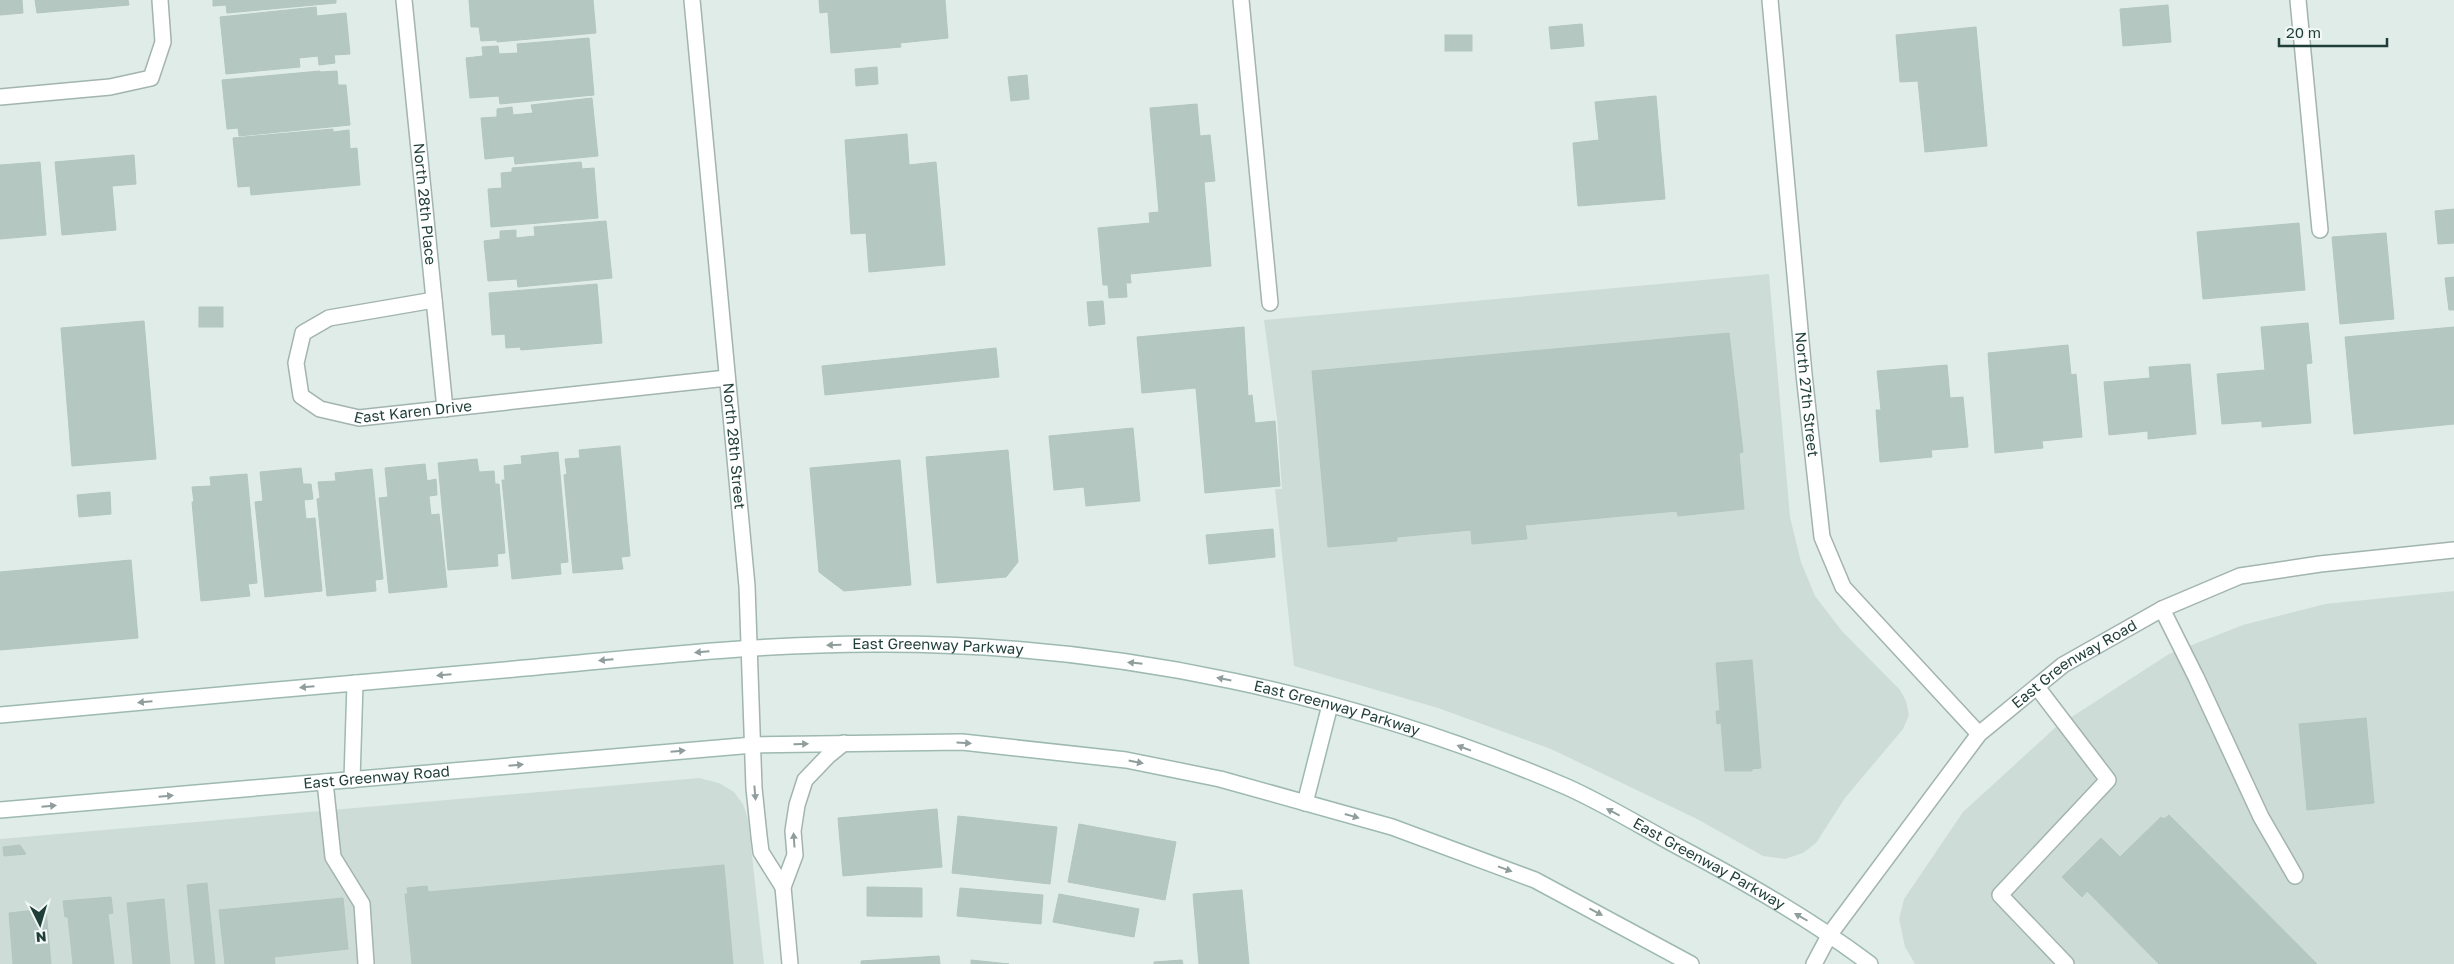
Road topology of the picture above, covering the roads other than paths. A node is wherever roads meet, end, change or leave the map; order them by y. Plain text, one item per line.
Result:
1 (160, 0) edge
2 (404, 0) edge
3 (692, 0) edge
4 (1242, 0) edge
5 (1770, 0) edge
6 (2298, 0) edge
7 (0, 97) edge
8 (2320, 230) dead end
9 (434, 300) junction
10 (1270, 303) dead end
11 (727, 378) junction
12 (445, 409) junction
13 (2454, 550) edge
14 (2162, 609) junction
15 (749, 647) junction
16 (355, 683) junction
17 (2037, 687) junction
18 (1330, 705) junction
19 (0, 715) edge
20 (1978, 734) junction
21 (844, 743) junction
22 (753, 744) junction
23 (352, 780) junction
24 (325, 782) junction
25 (1305, 803) junction
26 (0, 810) edge
27 (2295, 876) dead end
28 (783, 887) junction
29 (1830, 934) junction
30 (366, 964) edge
31 (790, 964) edge
32 (1691, 964) edge
33 (1814, 964) edge
34 (1870, 964) edge
35 (2066, 964) edge

1 - 7 street
2 - 9 street, North 28th Place
3 - 11 street, North 28th Street
4 - 10 street
5 - 20 street, North 27th Street
6 - 8 street
9 - 12 street, North 28th Place
9 - 12 street, East Karen Drive
11 - 12 street, East Karen Drive
11 - 15 street, North 28th Street
13 - 14 street, East Greenway Road
14 - 17 street, East Greenway Road
14 - 27 street
15 -> 16 street
18 -> 15 street, East Greenway Parkway
15 - 22 street, North 28th Street
16 -> 19 street
16 - 23 street
17 - 20 street, East Greenway Road
17 - 35 street
18 - 25 street
29 -> 18 street, East Greenway Parkway
20 - 29 street, East Greenway Road
22 -> 21 street
21 -> 25 street
28 -> 21 street, North 28th Street
23 -> 22 street, East Greenway Road
22 -> 28 street, North 28th Street
23 - 24 street, East Greenway Road
26 -> 24 street, East Greenway Road
24 - 30 street
25 -> 32 street
28 - 31 street, North 28th Street
29 - 33 street, East Greenway Road
29 - 34 street, East Greenway Parkway

